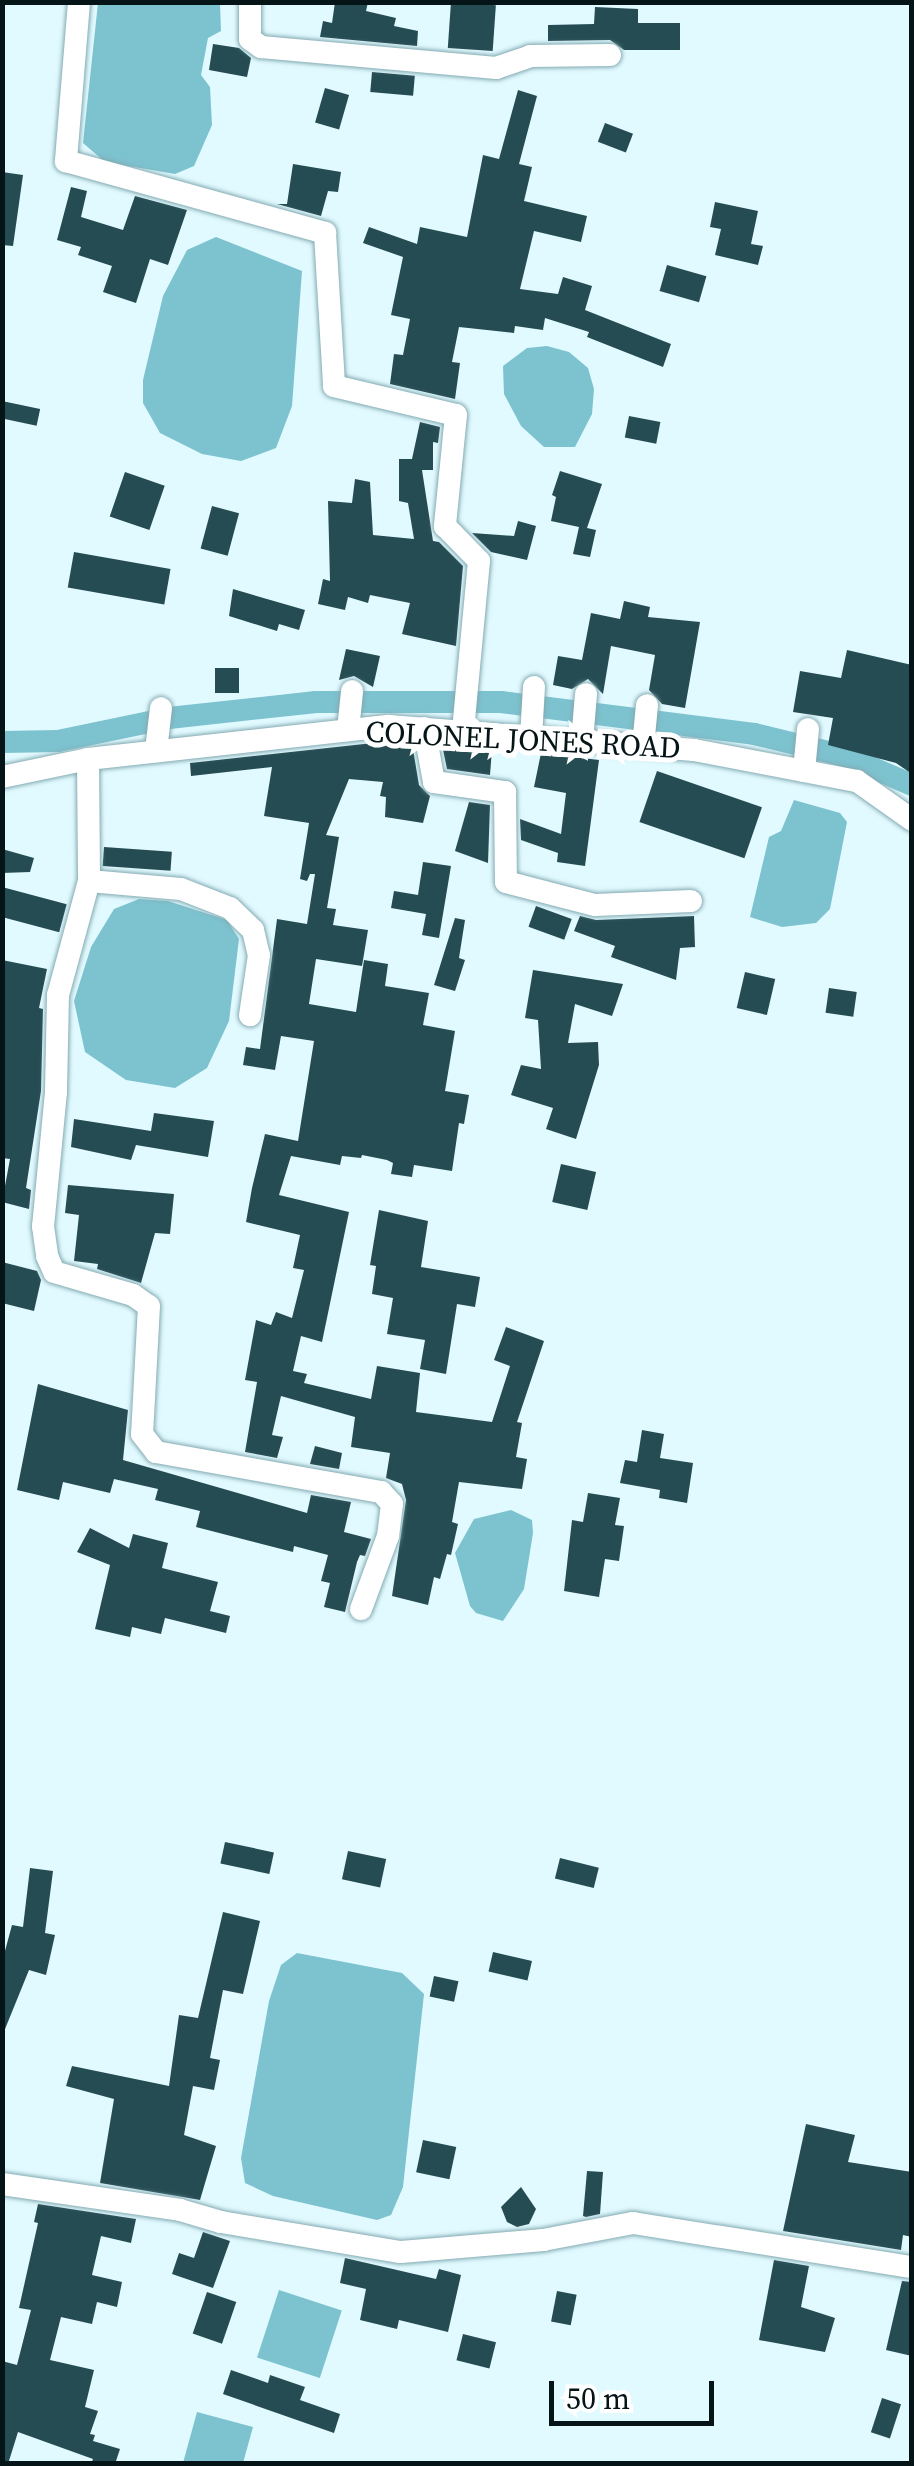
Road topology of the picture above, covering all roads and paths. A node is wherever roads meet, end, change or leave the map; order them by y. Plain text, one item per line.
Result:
1 (79, 2) edge
2 (250, 2) edge
3 (610, 55) dead end
4 (534, 687) dead end
5 (352, 690) dead end
6 (586, 694) dead end
7 (647, 705) dead end
8 (161, 708) dead end
9 (464, 726) junction
10 (424, 728) junction
11 (348, 729) junction
12 (808, 729) dead end
13 (530, 731) junction
14 (582, 736) junction
15 (643, 743) junction
16 (156, 749) junction
17 (88, 759) junction
18 (804, 769) junction
19 (2, 777) edge
20 (912, 820) edge
21 (88, 881) junction
22 (691, 901) dead end
23 (250, 1015) dead end
24 (361, 1609) dead end
25 (2, 2184) edge
26 (912, 2268) edge

1 - 9 street
2 - 3 street
4 - 13 street
5 - 11 street
6 - 14 street
7 - 15 street
8 - 16 street
9 - 10 street, COLONEL JONES ROAD
9 - 13 street, COLONEL JONES ROAD
10 - 11 street, COLONEL JONES ROAD
10 - 22 street
11 - 16 street, COLONEL JONES ROAD
12 - 18 street
13 - 14 street, COLONEL JONES ROAD
14 - 15 street, COLONEL JONES ROAD
15 - 18 street, COLONEL JONES ROAD
16 - 17 street, COLONEL JONES ROAD
17 - 19 street, COLONEL JONES ROAD
17 - 21 street
18 - 20 street, COLONEL JONES ROAD
21 - 23 street
21 - 24 street
25 - 26 street

